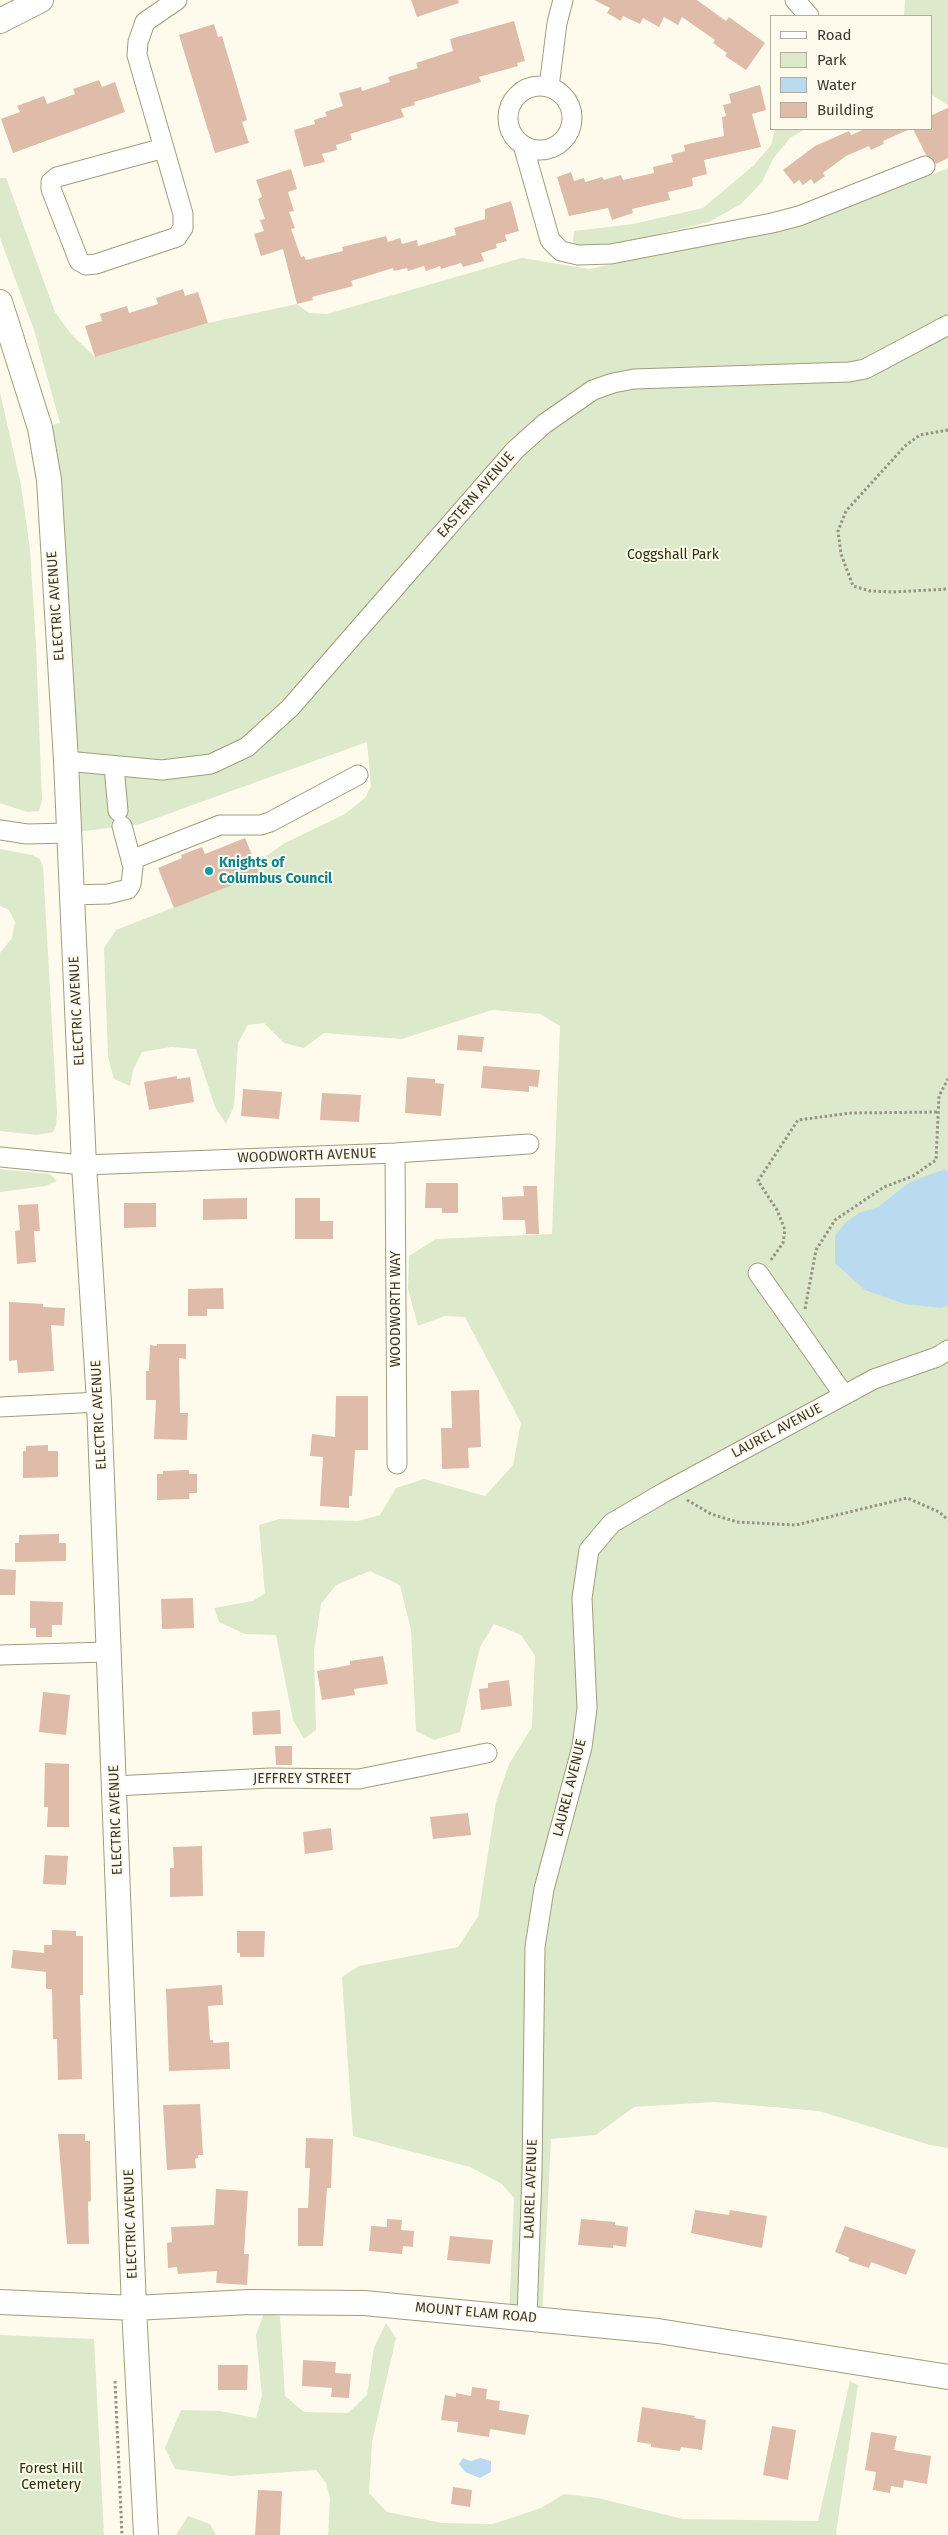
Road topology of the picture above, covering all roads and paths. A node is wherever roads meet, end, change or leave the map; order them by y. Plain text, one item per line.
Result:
1 (41, 0) edge
2 (177, 0) edge
3 (563, 0) edge
4 (796, 0) edge
5 (808, 15) edge
6 (0, 21) edge
7 (549, 87) junction
8 (523, 145) junction
9 (164, 148) junction
10 (924, 166) dead end
11 (0, 302) edge
12 (948, 325) edge
13 (948, 430) edge
14 (948, 589) edge
15 (66, 761) junction
16 (114, 766) junction
17 (358, 775) dead end
18 (0, 830) edge
19 (69, 833) junction
20 (131, 860) junction
21 (72, 895) junction
22 (948, 1079) edge
23 (938, 1112) junction
24 (529, 1144) dead end
25 (396, 1153) junction
26 (0, 1157) edge
27 (84, 1165) junction
28 (758, 1273) joint
29 (801, 1334) junction
30 (948, 1350) edge
31 (844, 1395) junction
32 (99, 1402) junction
33 (0, 1407) edge
34 (397, 1464) dead end
35 (674, 1487) junction
36 (948, 1520) edge
37 (108, 1652) junction
38 (0, 1655) edge
39 (487, 1754) dead end
40 (115, 1786) junction
41 (0, 2302) edge
42 (134, 2308) junction
43 (527, 2318) junction
44 (115, 2376) dead end
45 (948, 2377) edge
46 (122, 2535) edge
47 (146, 2535) edge

1 - 6 main road
2 - 9 street
3 - 7 street
4 - 5 street
7 - 8 street
7 - 8 street
8 - 10 street
9 - 9 street
11 - 15 main road, ELECTRIC AVENUE
12 - 16 street, EASTERN AVENUE
13 - 14 path
15 - 16 street, EASTERN AVENUE
15 - 19 main road, ELECTRIC AVENUE
16 - 20 street
17 - 20 street
18 - 19 street
19 - 21 main road, ELECTRIC AVENUE
20 - 21 street
21 - 27 main road, ELECTRIC AVENUE
22 - 23 path
23 - 28 path
23 - 29 path
24 - 25 street, WOODWORTH AVENUE
25 - 27 street, WOODWORTH AVENUE
25 - 34 street, WOODWORTH WAY
26 - 27 street, WOODWORTH AVENUE
27 - 32 main road, ELECTRIC AVENUE
28 - 29 street
29 - 31 street
30 - 31 street, LAUREL AVENUE
31 - 35 street, LAUREL AVENUE
32 - 33 street
32 - 37 main road, ELECTRIC AVENUE
35 - 36 path
35 - 43 street, LAUREL AVENUE
37 - 38 street
37 - 40 main road, ELECTRIC AVENUE
39 - 40 street, JEFFREY STREET
40 - 42 main road, ELECTRIC AVENUE
41 - 42 main road, MOUNT ELAM ROAD
42 - 43 main road, MOUNT ELAM ROAD
42 - 47 main road, ELECTRIC AVENUE
43 - 45 main road, MOUNT ELAM ROAD
44 - 46 path

